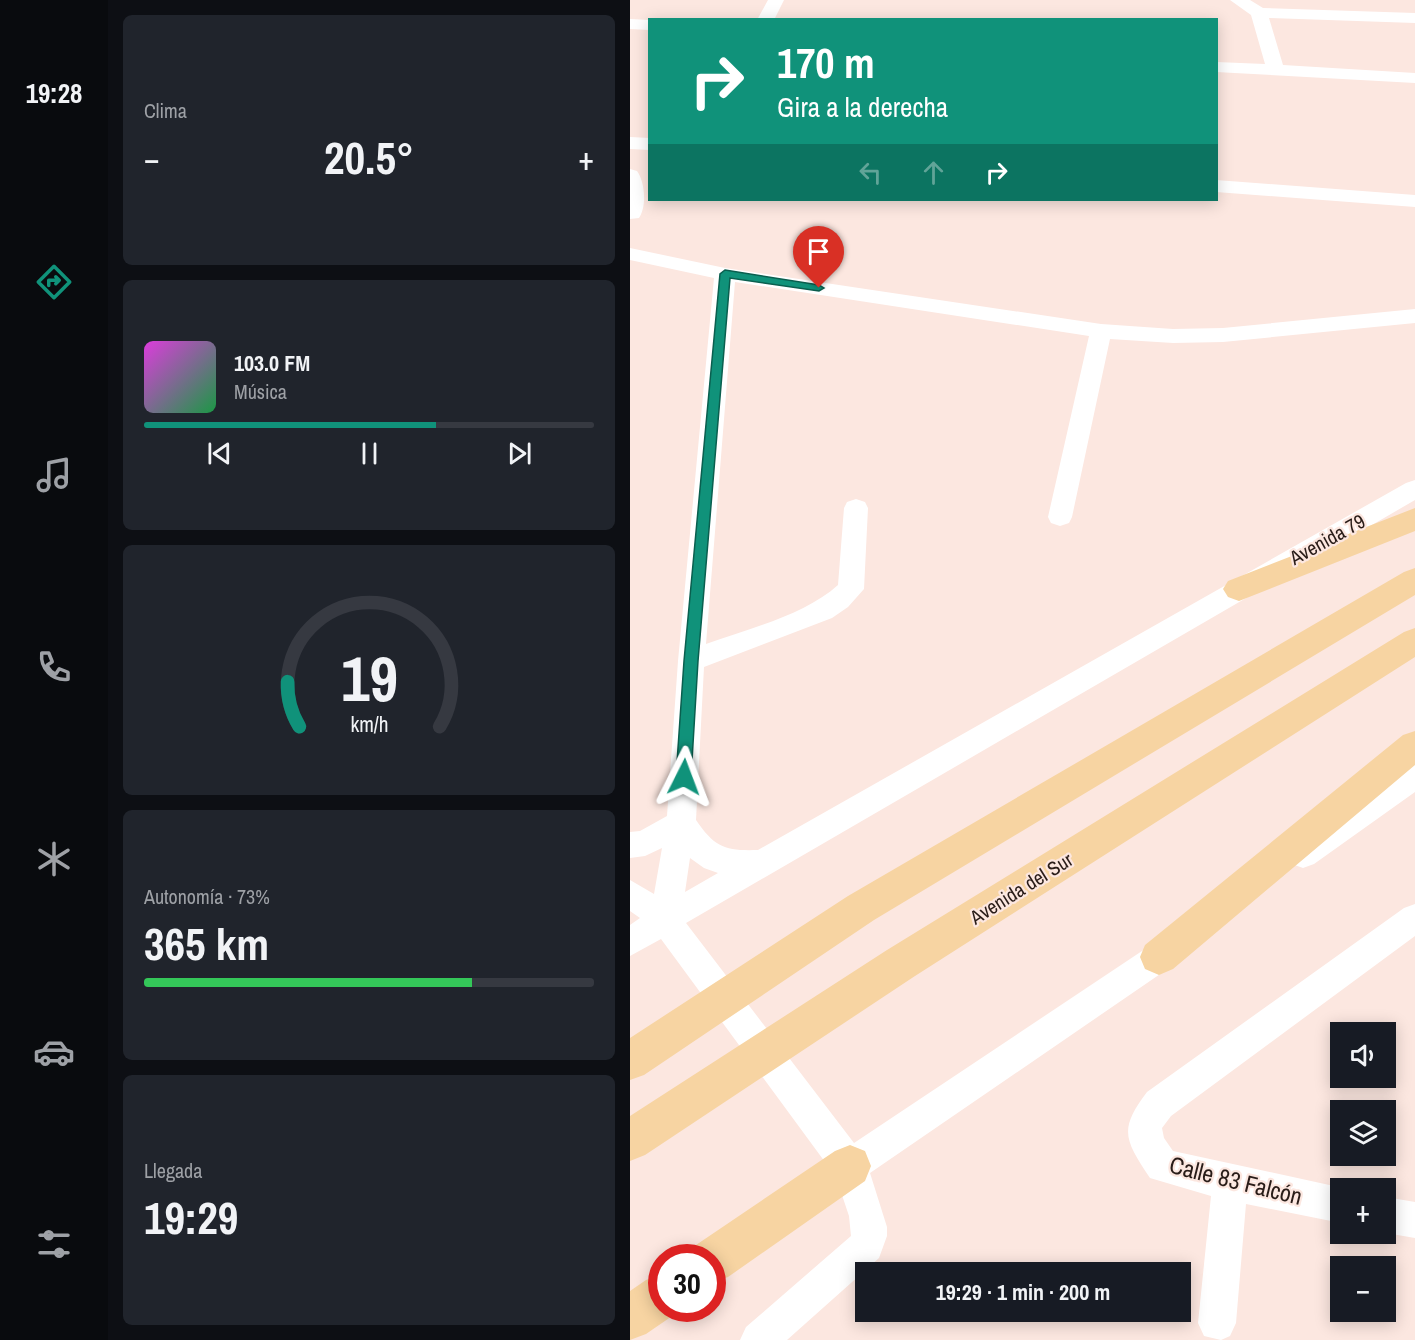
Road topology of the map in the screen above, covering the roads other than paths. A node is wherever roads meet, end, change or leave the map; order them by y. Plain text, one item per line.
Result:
1 (776, 0) edge
2 (1238, 0) edge
3 (1259, 13) junction
4 (766, 18) edge
5 (1415, 18) edge
6 (630, 24) edge
7 (648, 25) edge
8 (1218, 67) edge
9 (1276, 71) junction
10 (1415, 78) edge
11 (630, 131) edge
12 (648, 132) edge
13 (630, 143) edge
14 (648, 144) edge
15 (1218, 172) edge
16 (630, 175) edge
17 (1218, 186) edge
18 (1415, 186) edge
19 (648, 194) edge
20 (1415, 201) edge
21 (631, 215) edge
22 (630, 254) edge
23 (725, 274) junction
24 (1415, 316) edge
25 (1101, 331) junction
26 (1415, 489) edge
27 (856, 508) dead end
28 (1060, 517) dead end
29 (1415, 519) edge
30 (1415, 580) edge
31 (1239, 589) junction
32 (1415, 641) edge
33 (691, 661) junction
34 (1415, 745) edge
35 (1415, 776) edge
36 (681, 823) junction
37 (630, 845) edge
38 (767, 862) junction
39 (630, 894) edge
40 (1415, 918) edge
41 (665, 919) junction
42 (630, 942) edge
43 (1159, 957) junction
44 (640, 1055) edge
45 (630, 1140) edge
46 (850, 1166) junction
47 (1230, 1183) junction
48 (1330, 1204) edge
49 (1396, 1217) edge
50 (1415, 1221) edge
51 (726, 1251) edge
52 (648, 1306) edge
53 (630, 1318) edge
54 (1217, 1323) dead end
55 (759, 1340) edge

1 - 4 street
2 - 3 street
3 - 5 street
3 - 9 street
6 - 7 street
8 - 9 street
9 - 10 street
11 - 12 street
13 - 14 street
15 - 18 street
16 - 21 street
17 - 20 street
19 - 21 street
22 - 23 street
23 - 25 street
23 - 33 street
24 - 25 street
25 - 28 street
26 - 31 street, Avenida 79
27 - 33 street
29 - 31 highway
30 - 44 highway
31 - 38 street, Avenida 79
32 - 45 highway, Avenida del Sur
33 - 36 street
34 - 43 highway
35 - 43 street
36 - 37 street
36 - 38 street
36 - 41 street
38 - 41 street, Avenida 79
39 - 41 street
40 - 47 street, Calle 83 Falcón
41 - 42 street, Avenida 79
41 - 46 street
43 - 46 street
46 - 51 highway
46 - 55 street
47 - 48 street, Calle 83 Falcón
47 - 54 street
49 - 50 street
52 - 53 highway

